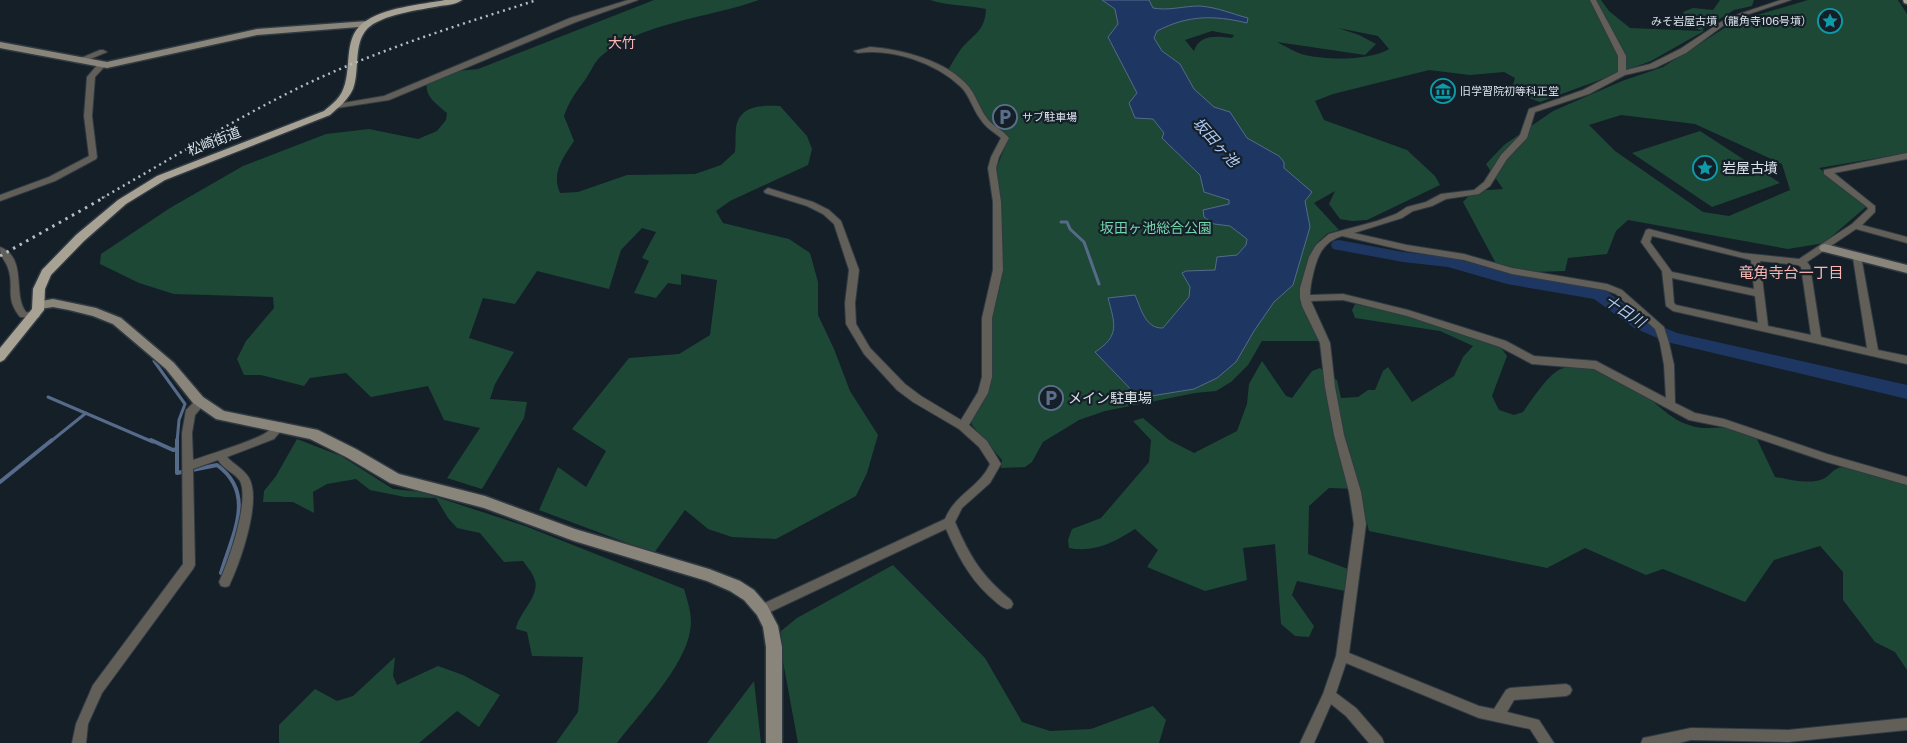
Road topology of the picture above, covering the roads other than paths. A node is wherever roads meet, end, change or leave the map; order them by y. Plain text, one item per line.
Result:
1 (458, 0) edge
2 (635, 0) edge
3 (1594, 0) edge
4 (1788, 0) edge
5 (368, 24) junction
6 (0, 45) edge
7 (858, 51) dead end
8 (103, 52) dead end
9 (80, 60) junction
10 (102, 65) junction
11 (1622, 73) junction
12 (336, 106) junction
13 (1907, 156) edge
14 (768, 191) dead end
15 (1, 197) edge
16 (1855, 226) junction
17 (1341, 234) junction
18 (1907, 240) edge
19 (1825, 248) junction
20 (2, 256) edge
21 (1755, 258) junction
22 (1858, 258) junction
23 (1801, 262) junction
24 (1907, 269) edge
25 (1667, 274) junction
26 (1758, 293) junction
27 (1305, 298) junction
28 (37, 310) junction
29 (1763, 328) junction
30 (1816, 339) junction
31 (1873, 352) junction
32 (0, 357) edge
33 (1907, 360) edge
34 (201, 402) junction
35 (1670, 404) junction
36 (280, 426) junction
37 (962, 426) junction
38 (221, 455) junction
39 (187, 467) junction
40 (1907, 481) edge
41 (950, 522) junction
42 (225, 582) dead end
43 (1007, 604) dead end
44 (762, 610) junction
45 (1342, 656) junction
46 (1566, 690) dead end
47 (1329, 695) junction
48 (1497, 716) junction
49 (1907, 724) edge
50 (78, 743) edge
51 (774, 743) edge
52 (1307, 743) edge
53 (1377, 743) edge
54 (1547, 743) edge
55 (1648, 743) edge

1 - 5 main road
2 - 12 street
3 - 11 street
4 - 11 street
5 - 10 street
5 - 12 main road, 松崎街道
6 - 9 street
7 - 37 street
8 - 9 street
9 - 10 street
10 - 15 street
11 - 17 street
12 - 28 main road, 松崎街道
13 - 16 street
14 - 37 street
16 - 18 street
16 - 19 street
17 - 27 street
17 - 35 street
19 - 22 street
19 - 23 street
20 - 28 street
21 - 23 street
21 - 25 street
21 - 26 street
22 - 24 street
22 - 31 street
23 - 30 street
25 - 26 street
25 - 29 street
26 - 29 street
27 - 35 street
27 - 45 street
28 - 32 main road
28 - 34 street
29 - 30 street
30 - 31 street
31 - 33 street
34 - 36 street
34 - 39 street
35 - 40 street
36 - 38 street
36 - 44 street
37 - 41 street
38 - 39 street
38 - 42 street
39 - 50 street
41 - 43 street
41 - 44 street
44 - 51 street
45 - 47 street
45 - 48 street
46 - 48 street
47 - 52 street
47 - 53 street
48 - 54 street
49 - 55 street

